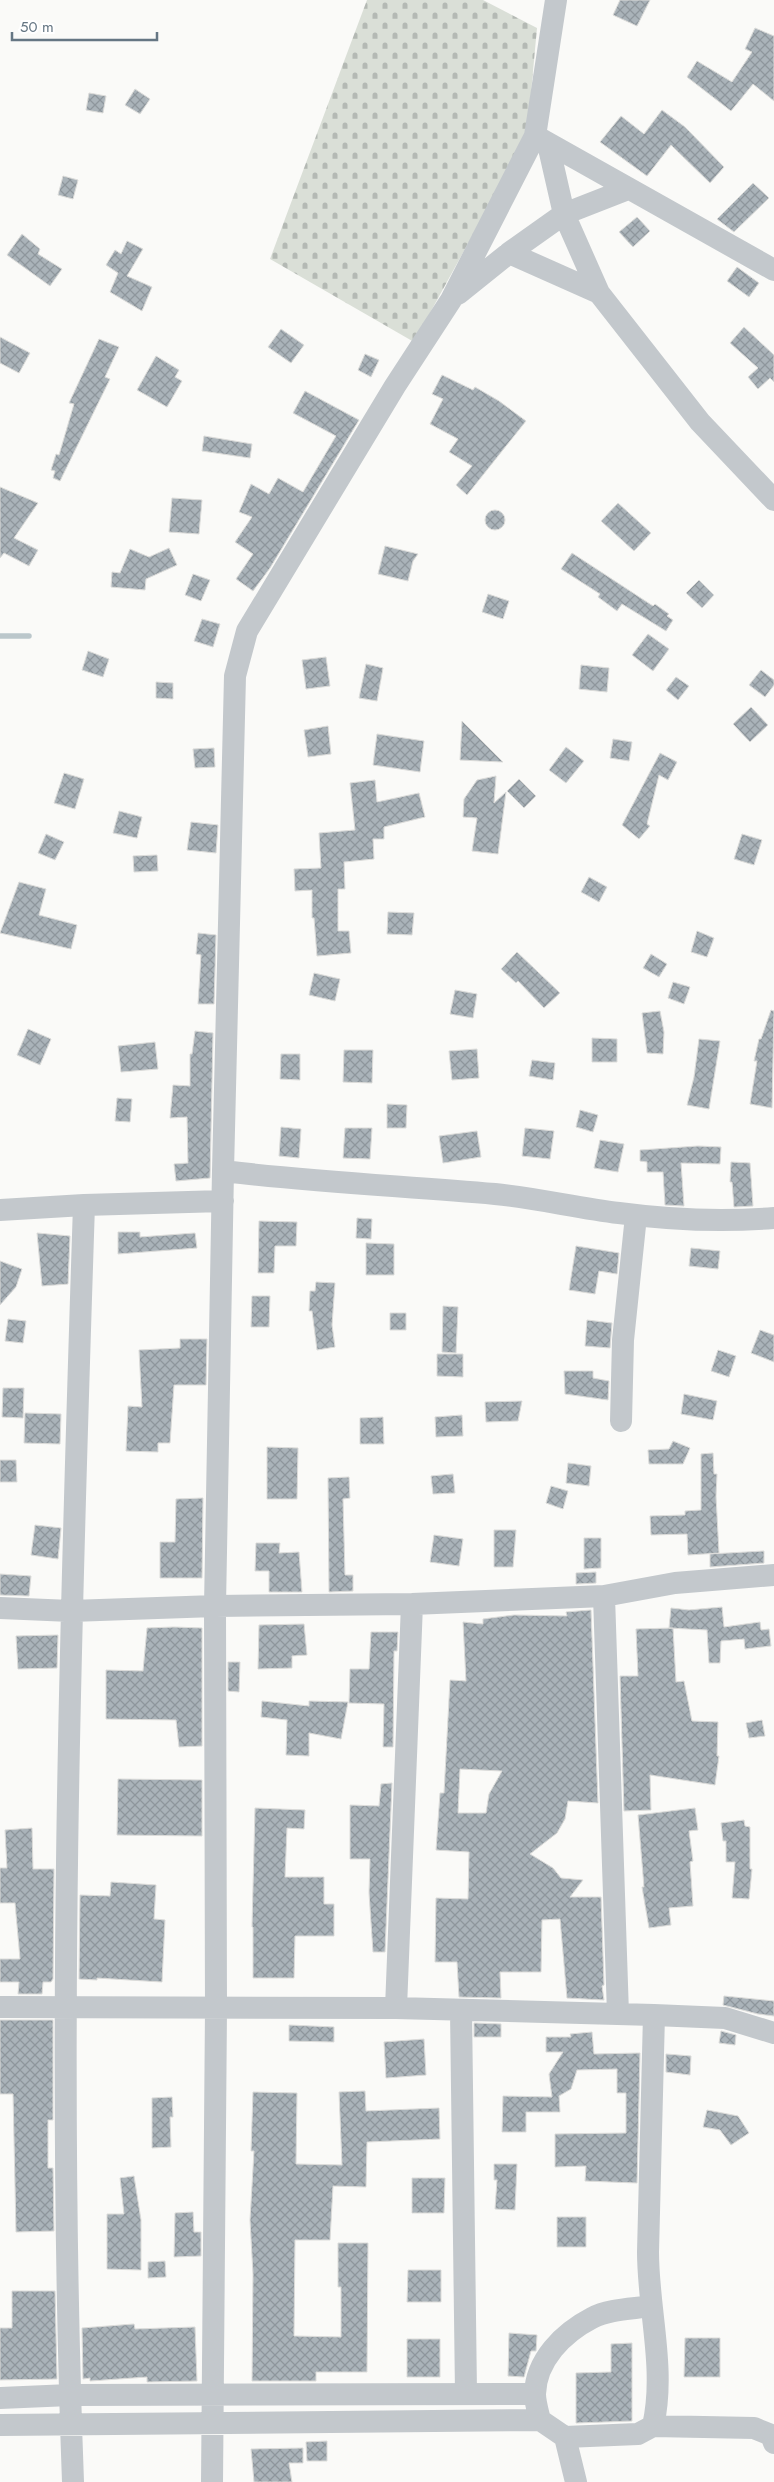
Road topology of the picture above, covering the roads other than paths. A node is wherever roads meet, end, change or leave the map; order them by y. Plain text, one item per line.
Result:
1 (556, 0) edge
2 (542, 140) junction
3 (628, 189) junction
4 (564, 214) junction
5 (509, 254) junction
6 (774, 270) edge
7 (599, 293) junction
8 (451, 300) junction
9 (774, 500) edge
10 (223, 1171) junction
11 (223, 1202) junction
12 (84, 1205) junction
13 (0, 1210) edge
14 (636, 1216) junction
15 (774, 1218) edge
16 (621, 1421) dead end
17 (774, 1575) edge
18 (604, 1596) junction
19 (412, 1604) junction
20 (215, 1606) junction
21 (0, 1608) edge
22 (71, 1611) junction
23 (64, 2006) junction
24 (0, 2007) edge
25 (396, 2008) junction
26 (216, 2009) junction
27 (460, 2010) junction
28 (618, 2014) junction
29 (654, 2015) junction
30 (774, 2032) edge
31 (651, 2306) junction
32 (466, 2393) junction
33 (535, 2394) junction
34 (70, 2395) junction
35 (212, 2395) junction
36 (0, 2398) edge
37 (540, 2420) junction
38 (71, 2423) junction
39 (0, 2425) edge
40 (212, 2425) junction
41 (653, 2426) junction
42 (565, 2437) junction
43 (774, 2443) edge
44 (73, 2482) edge
45 (212, 2482) edge
46 (576, 2482) edge

1 - 2 street
2 - 3 street
2 - 4 street
2 - 8 street
3 - 4 street
3 - 6 street
4 - 5 street
4 - 7 street
5 - 7 street
5 - 8 street
7 - 9 street
8 - 10 street
10 - 11 street
10 - 14 street
11 - 12 street
11 - 20 street
12 - 13 street
12 - 22 street
14 - 15 street
14 - 16 street
17 - 18 street
18 - 19 street
18 - 28 street
19 - 20 street
19 - 25 street
20 - 22 street
20 - 26 street
21 - 22 street
22 - 23 street
23 - 24 street
23 - 26 street
23 - 34 street
25 - 26 street
25 - 27 street
26 - 35 street
27 - 28 street
27 - 32 street
28 - 29 street
29 - 30 street
29 - 31 street
31 - 33 street
31 - 41 street
32 - 33 street
32 - 35 street
33 - 37 street
34 - 35 street
34 - 36 street
34 - 38 street
35 - 40 street
37 - 40 street
37 - 42 street
38 - 39 street
38 - 40 street
38 - 44 street
40 - 45 street
41 - 42 street
41 - 43 street
42 - 46 street

